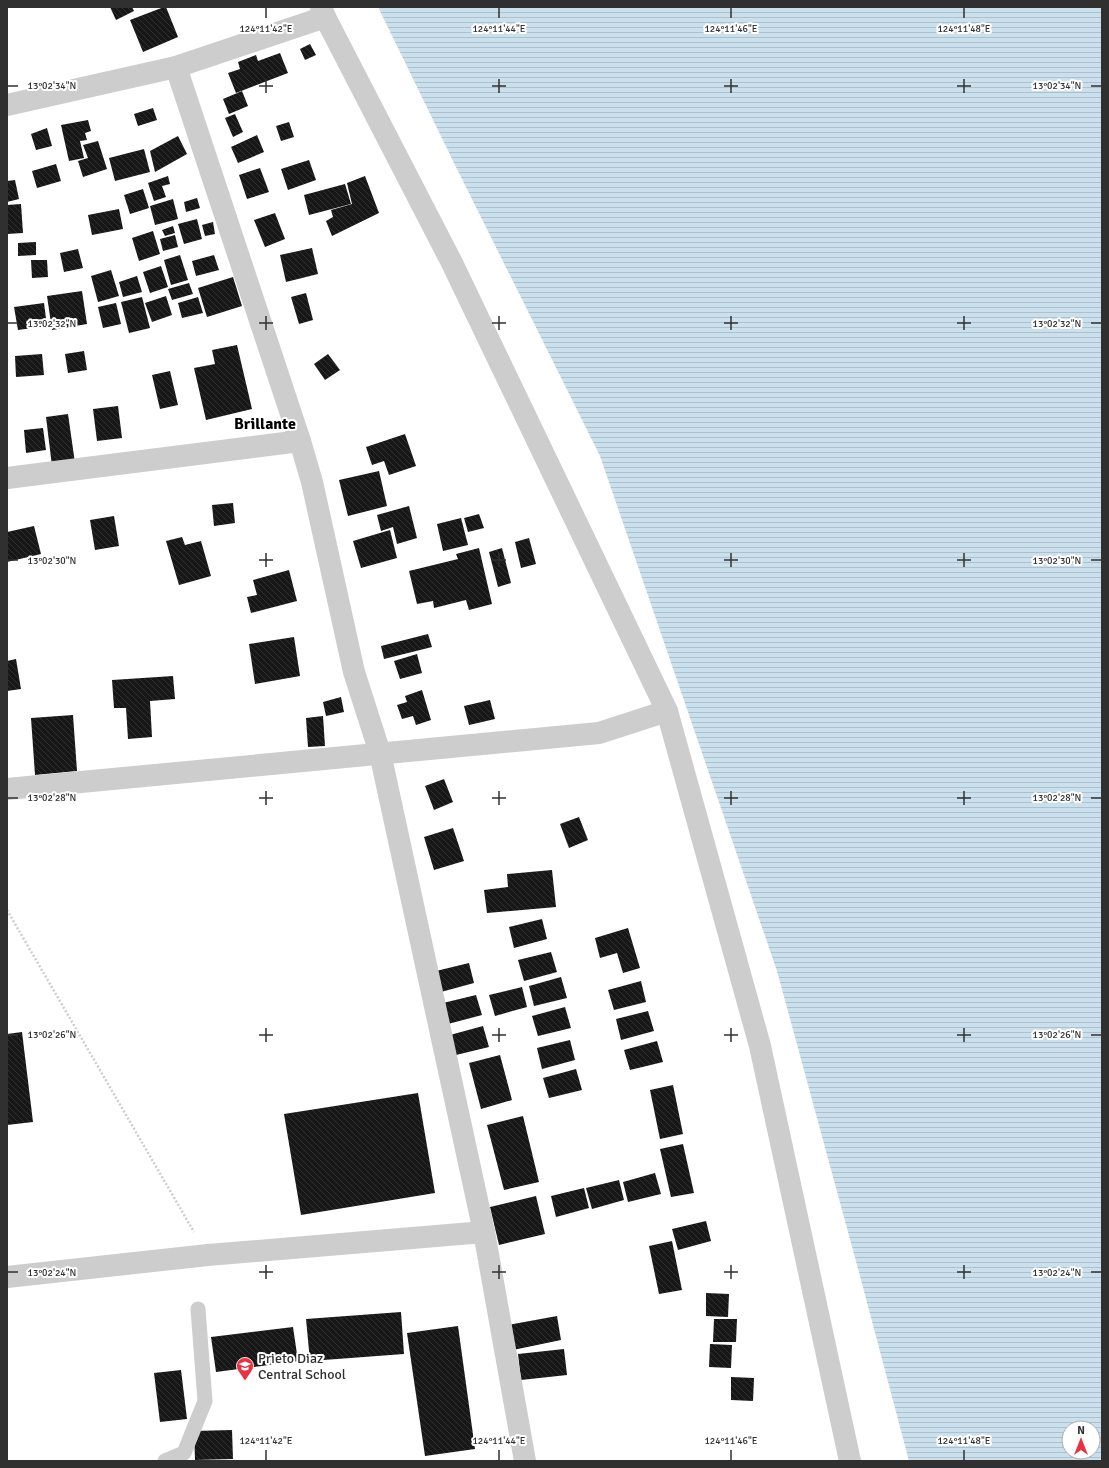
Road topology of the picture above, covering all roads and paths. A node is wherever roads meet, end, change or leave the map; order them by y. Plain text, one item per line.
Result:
1 (323, 12) edge
2 (176, 67) junction
3 (7, 105) edge
4 (300, 441) junction
5 (7, 478) edge
6 (667, 711) junction
7 (380, 753) junction
8 (7, 789) edge
9 (7, 910) edge
10 (484, 1232) junction
11 (208, 1255) junction
12 (7, 1277) edge
13 (198, 1309) dead end
14 (164, 1461) edge
15 (524, 1461) edge
16 (850, 1461) edge

1 - 2 street
1 - 6 street
2 - 3 street
2 - 4 street
4 - 5 street
4 - 7 street
6 - 7 street
6 - 16 street
7 - 8 street
7 - 10 street
9 - 11 path
10 - 11 street
10 - 15 street
11 - 12 street
13 - 14 lane

